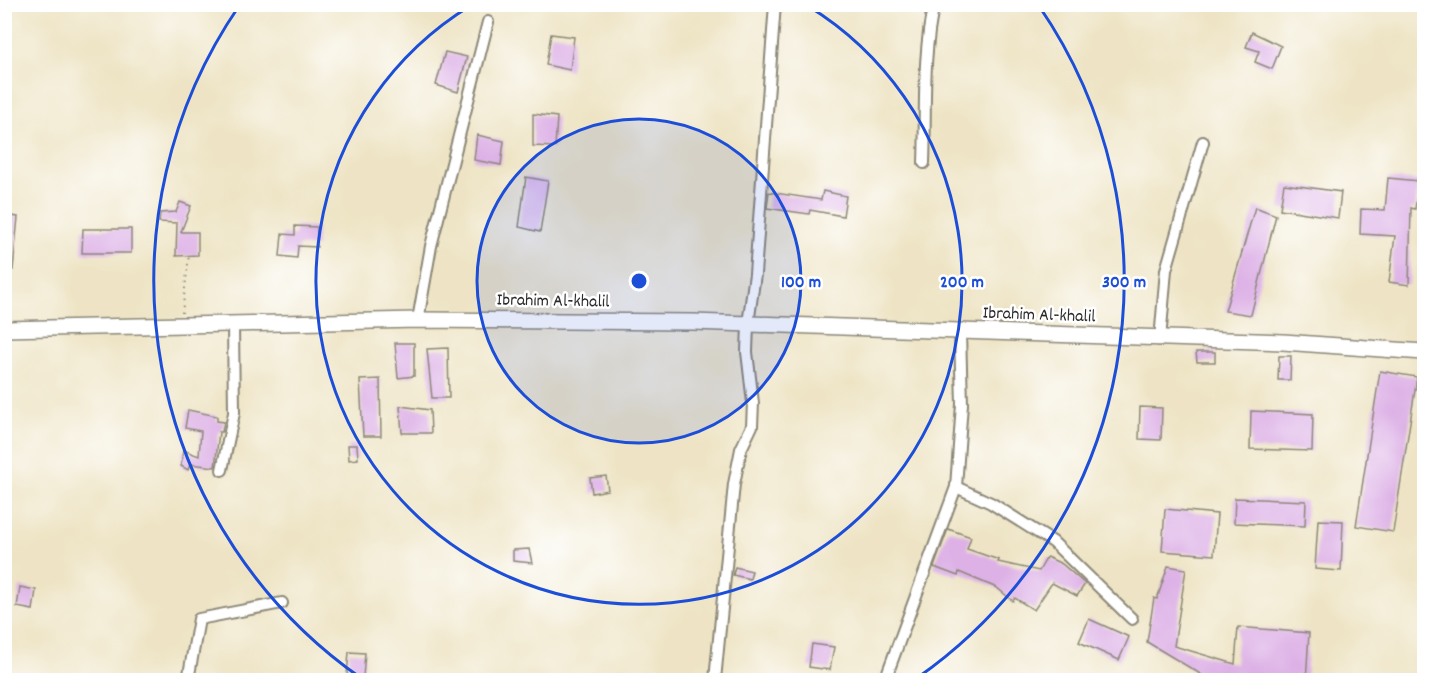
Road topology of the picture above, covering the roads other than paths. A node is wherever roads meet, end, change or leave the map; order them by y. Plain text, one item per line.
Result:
1 (775, 4) edge
2 (934, 4) edge
3 (488, 22) dead end
4 (1203, 142) dead end
5 (924, 163) dead end
6 (418, 320) junction
7 (232, 324) junction
8 (748, 324) junction
9 (4, 329) edge
10 (960, 332) junction
11 (1160, 340) junction
12 (1425, 352) edge
13 (222, 470) dead end
14 (956, 487) junction
15 (282, 603) dead end
16 (1132, 619) dead end
17 (188, 681) edge
18 (715, 681) edge
19 (885, 681) edge

1 - 8 street
2 - 5 street
3 - 6 street
4 - 11 street
6 - 7 street, Ibrahim Al-khalil
6 - 8 street, Ibrahim Al-khalil
7 - 9 street, Ibrahim Al-khalil
7 - 13 street
8 - 10 street, Ibrahim Al-khalil
8 - 18 street
10 - 11 street, Ibrahim Al-khalil
10 - 14 street
11 - 12 street, Ibrahim Al-khalil
14 - 16 street
14 - 19 street
15 - 17 street

